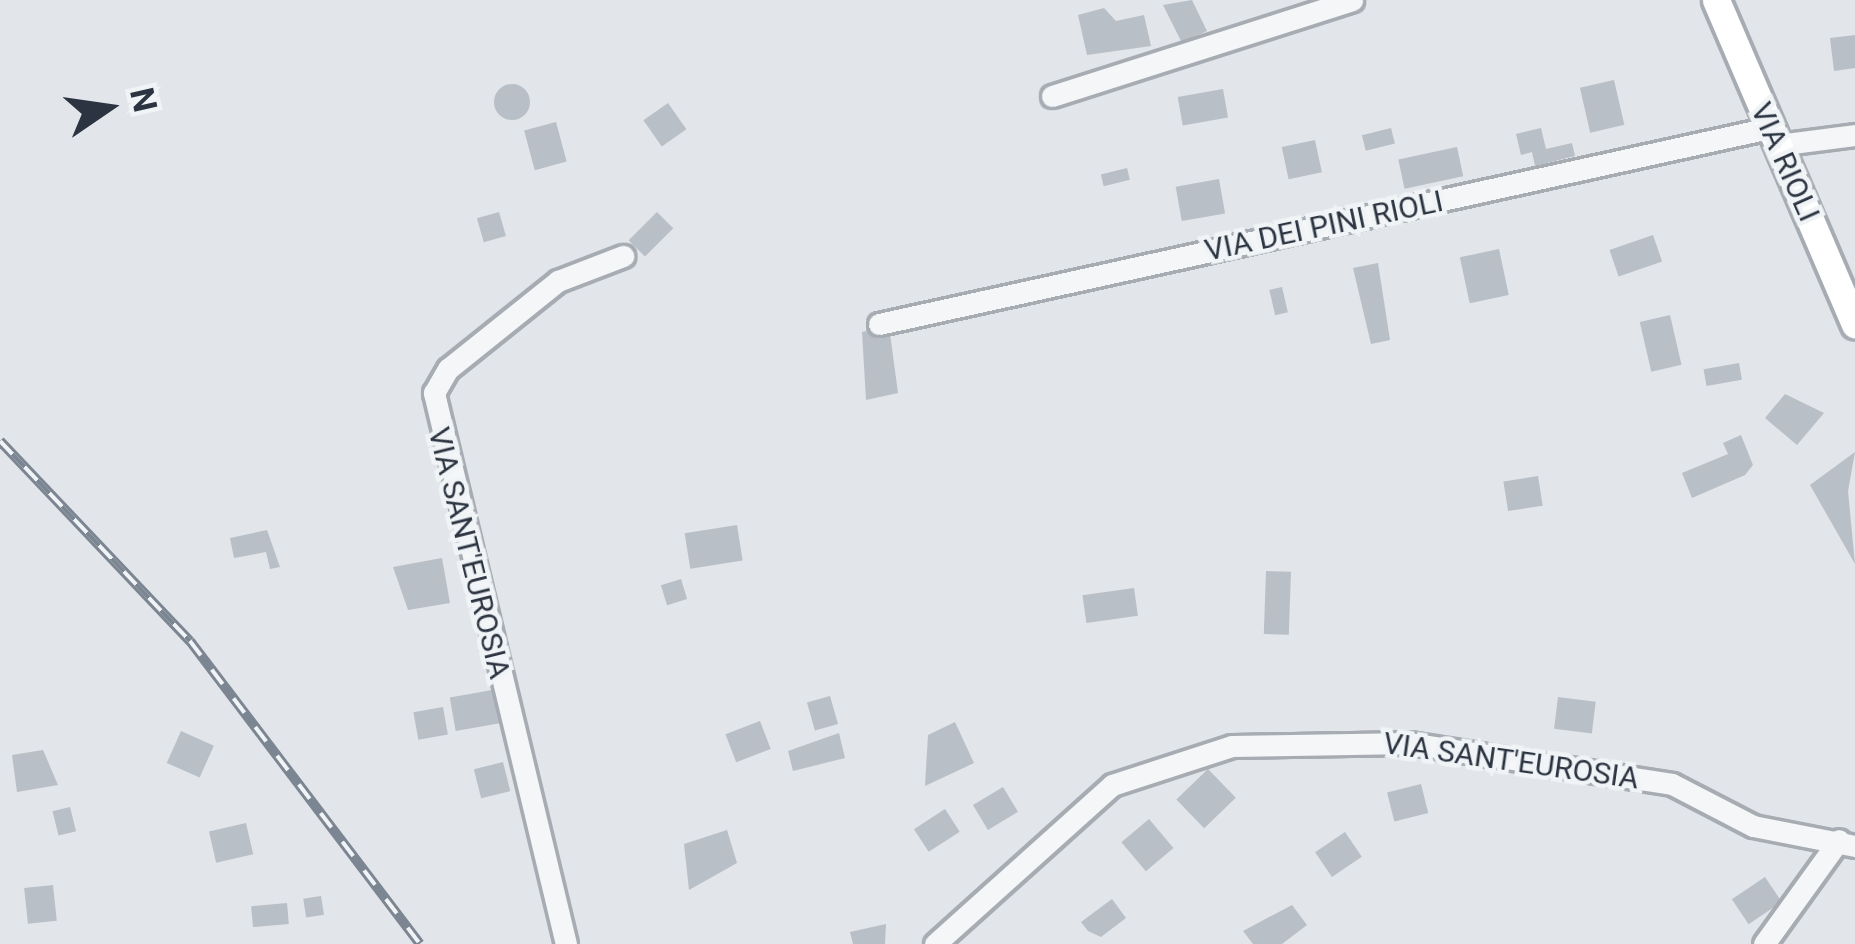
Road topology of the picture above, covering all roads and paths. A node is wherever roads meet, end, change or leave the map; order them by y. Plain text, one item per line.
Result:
1 (1352, 0) edge
2 (1716, 0) edge
3 (1052, 96) dead end
4 (1855, 135) edge
5 (1773, 136) junction
6 (623, 256) dead end
7 (879, 324) dead end
8 (1855, 324) edge
9 (1847, 843) edge
10 (566, 944) edge
11 (934, 944) edge
12 (1764, 944) edge

1 - 3 street
2 - 5 main road, VIA RIOLI
4 - 5 street, VIA DEI PINI RIOLI
5 - 7 street, VIA DEI PINI RIOLI
5 - 8 main road, VIA RIOLI
6 - 10 street, VIA SANT'EUROSIA
9 - 11 street, VIA SANT'EUROSIA
9 - 12 street

